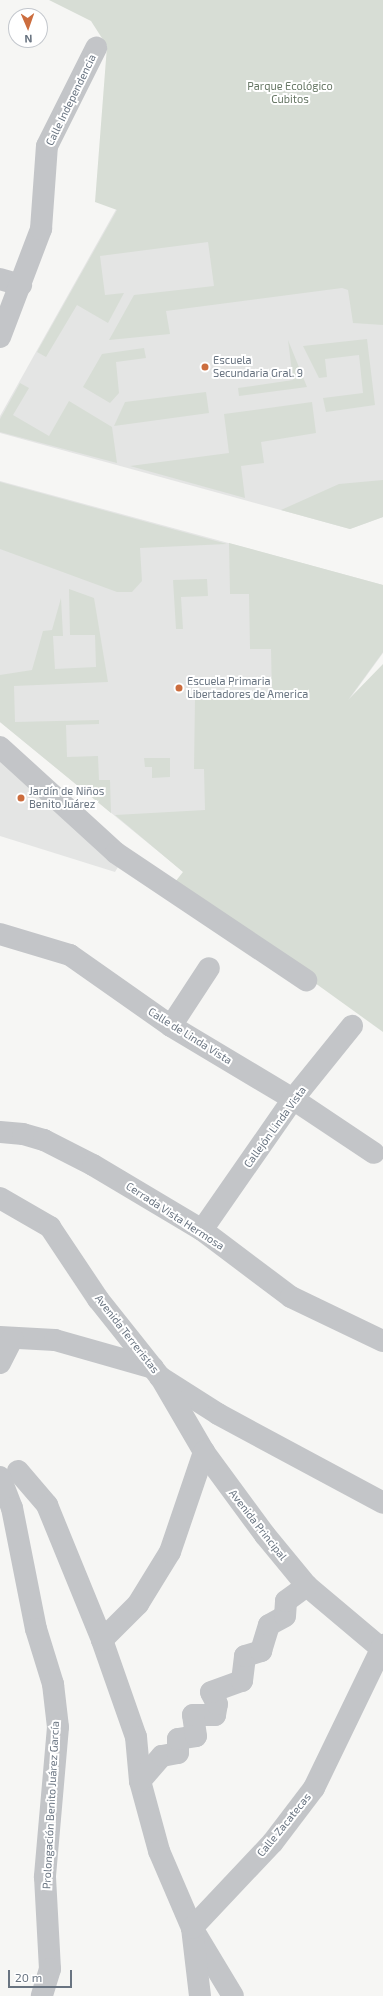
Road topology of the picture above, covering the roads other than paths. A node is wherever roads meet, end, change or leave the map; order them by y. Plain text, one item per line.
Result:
1 (96, 48) dead end
2 (0, 279) edge
3 (21, 285) junction
4 (0, 337) edge
5 (0, 747) edge
6 (0, 934) edge
7 (208, 968) dead end
8 (306, 980) dead end
9 (170, 1026) junction
10 (352, 1026) dead end
11 (294, 1099) junction
12 (0, 1132) edge
13 (374, 1153) dead end
14 (0, 1198) edge
15 (202, 1230) junction
16 (6, 1338) edge
17 (383, 1341) edge
18 (0, 1363) edge
19 (157, 1373) junction
20 (204, 1452) junction
21 (9, 1474) edge
22 (383, 1503) edge
23 (307, 1586) junction
24 (102, 1640) junction
25 (382, 1648) edge
26 (140, 1781) junction
27 (192, 1928) junction
28 (42, 1996) edge
29 (200, 1996) edge
30 (233, 1996) edge

1 - 3 street, Calle Independencia
2 - 3 street
3 - 4 street, Calle Independencia
5 - 8 street
6 - 9 street, Calle de Linda Vista
7 - 9 street
9 - 11 street, Calle de Linda Vista
10 - 11 street, Callejón Linda Vista
11 - 13 street, Calle de Linda Vista
11 - 15 street, Callejón Linda Vista
12 - 15 street, Cerrada Vista Hermosa
14 - 19 street, Avenida Terreristas
15 - 17 street, Cerrada Vista Hermosa
16 - 18 street
16 - 19 street
19 - 20 street, Avenida Principal
19 - 22 street, Avenida Terreristas
20 - 23 street, Avenida Principal
20 - 24 street
21 - 24 street
21 - 28 street, Prolongación Benito Juárez García
23 - 25 street, Avenida Principal
23 - 26 street
24 - 26 street
25 - 27 street, Calle Zacatecas
26 - 27 street
27 - 29 street
27 - 30 street

